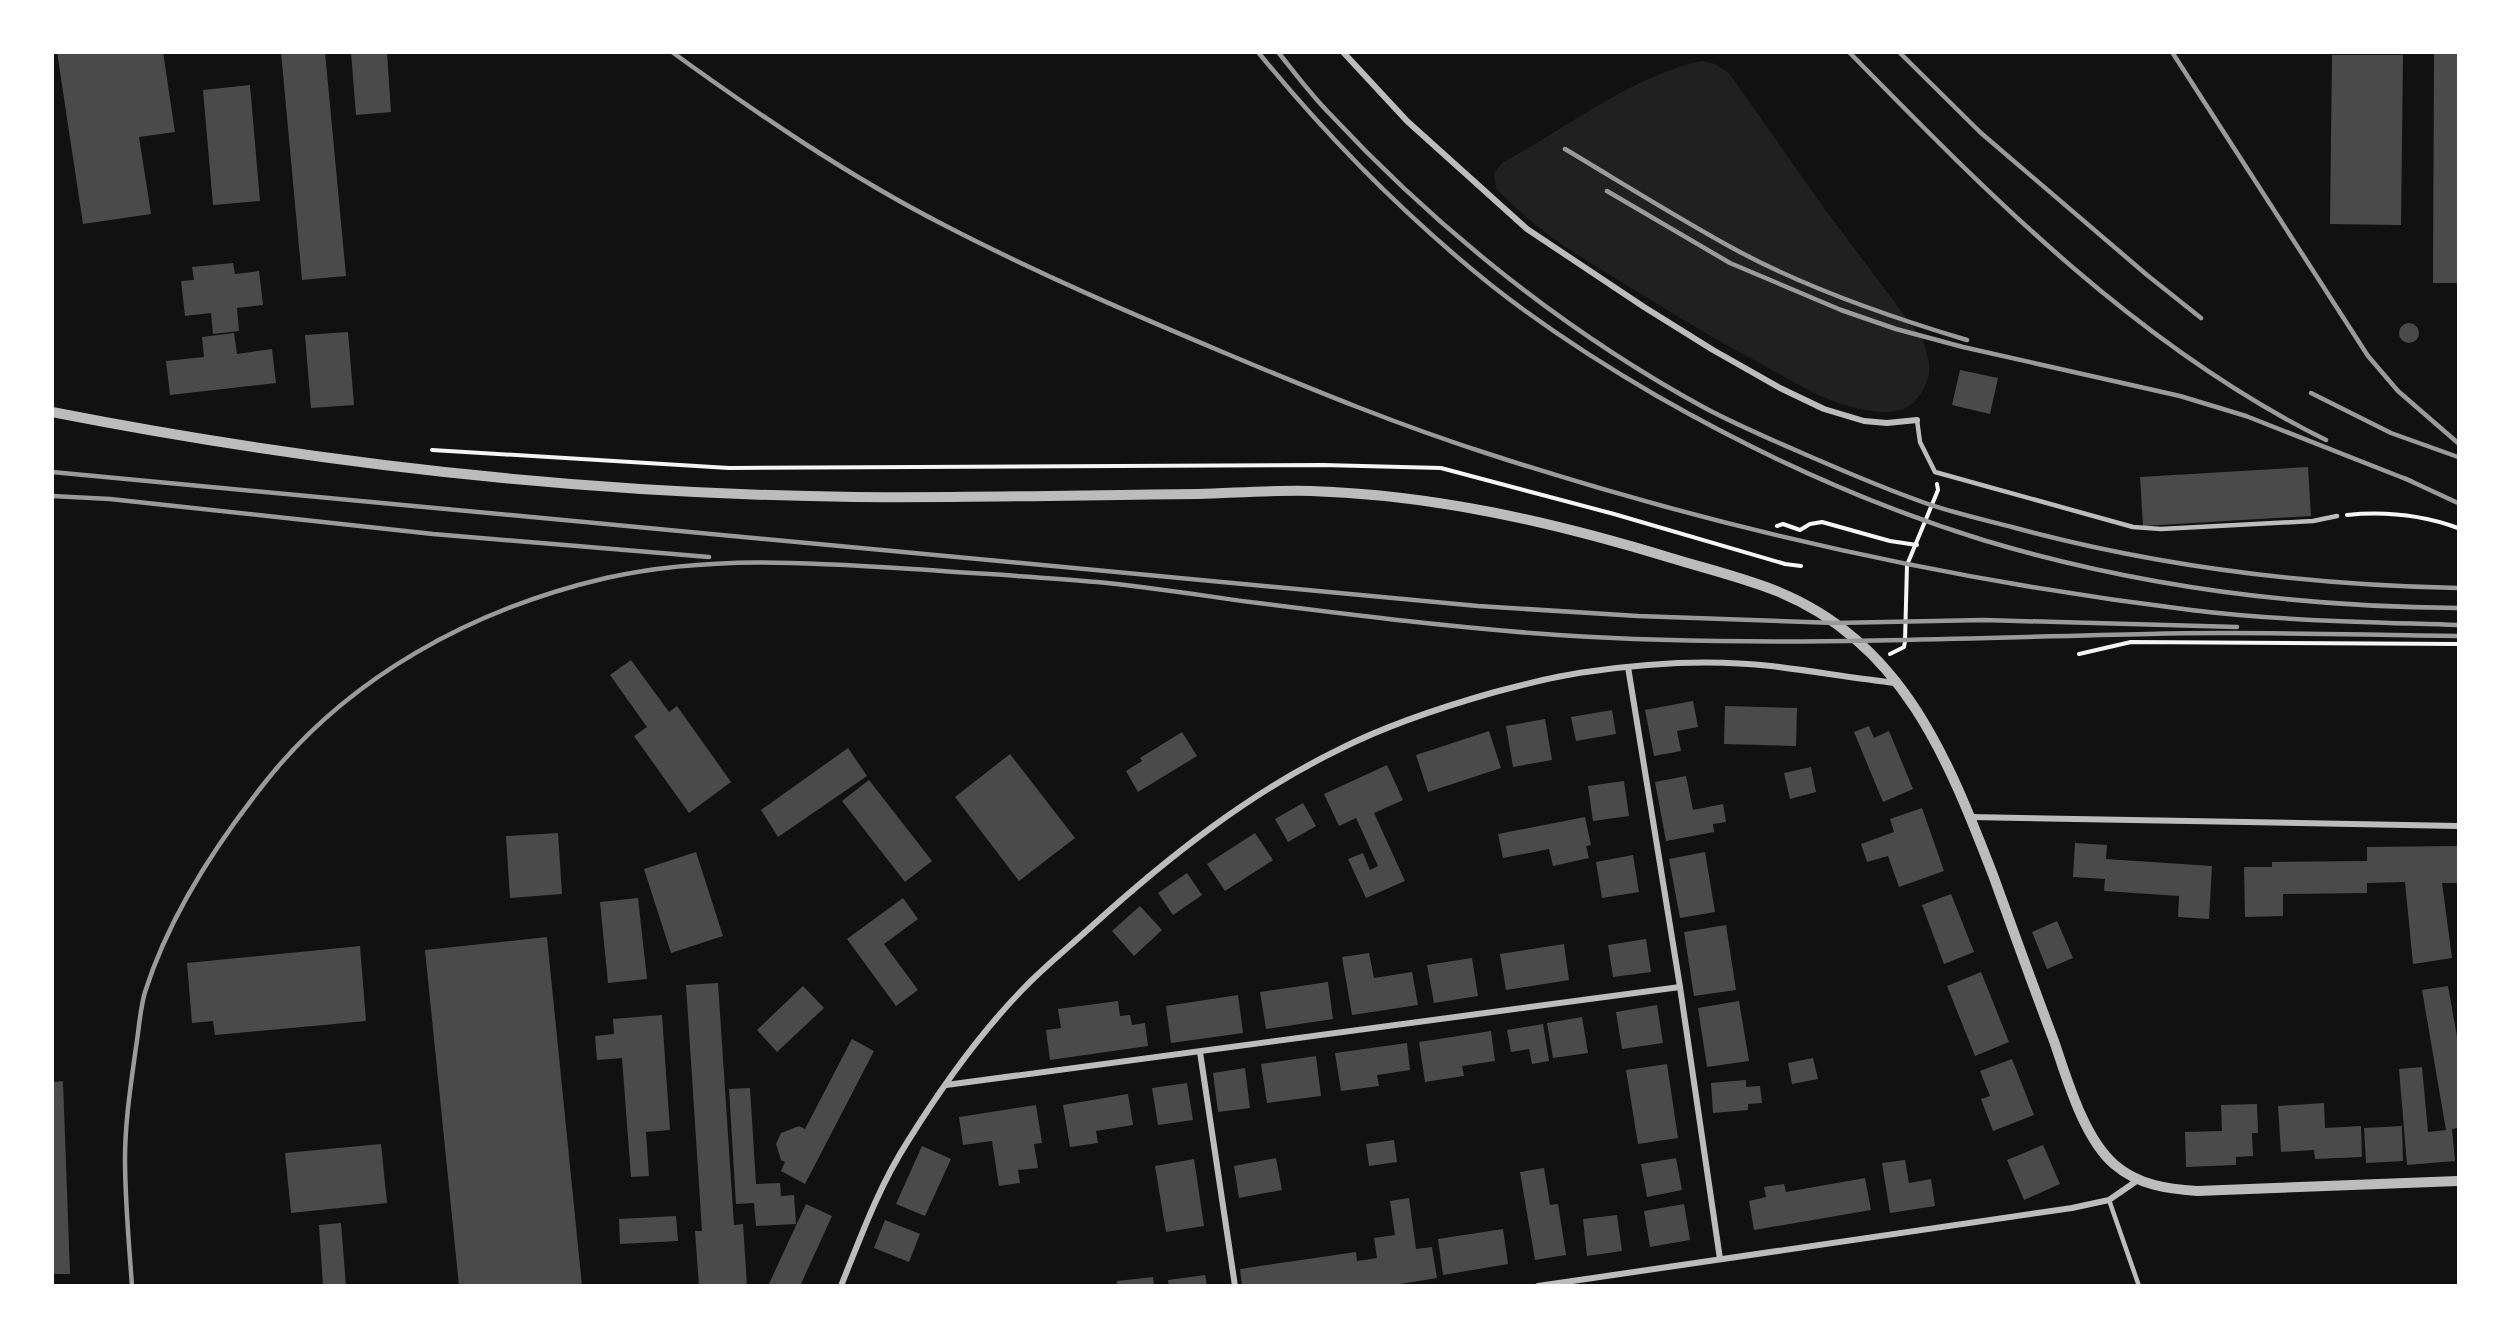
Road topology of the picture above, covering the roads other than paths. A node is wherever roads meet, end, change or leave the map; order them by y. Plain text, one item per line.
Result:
1 (1342, 52) edge
2 (52, 412) edge
3 (1917, 420) joint
4 (2337, 516) road end
5 (1628, 667) junction
6 (1900, 684) junction
7 (1971, 817) junction
8 (2458, 826) edge
9 (1680, 987) junction
10 (1200, 1052) junction
11 (946, 1085) junction
12 (2138, 1180) junction
13 (2458, 1181) edge
14 (2109, 1200) junction
15 (1720, 1259) junction
16 (841, 1286) edge
17 (1235, 1286) edge
18 (1538, 1286) edge
19 (2139, 1286) edge

1 - 3 street
2 - 6 street
3 - 4 lane
5 - 6 street
5 - 9 street
5 - 11 street
6 - 7 street
7 - 8 street
7 - 12 street
9 - 10 street
9 - 15 street
10 - 11 street
10 - 17 street
11 - 16 street
12 - 13 street
12 - 14 street
14 - 15 street
14 - 19 lane
15 - 18 street

